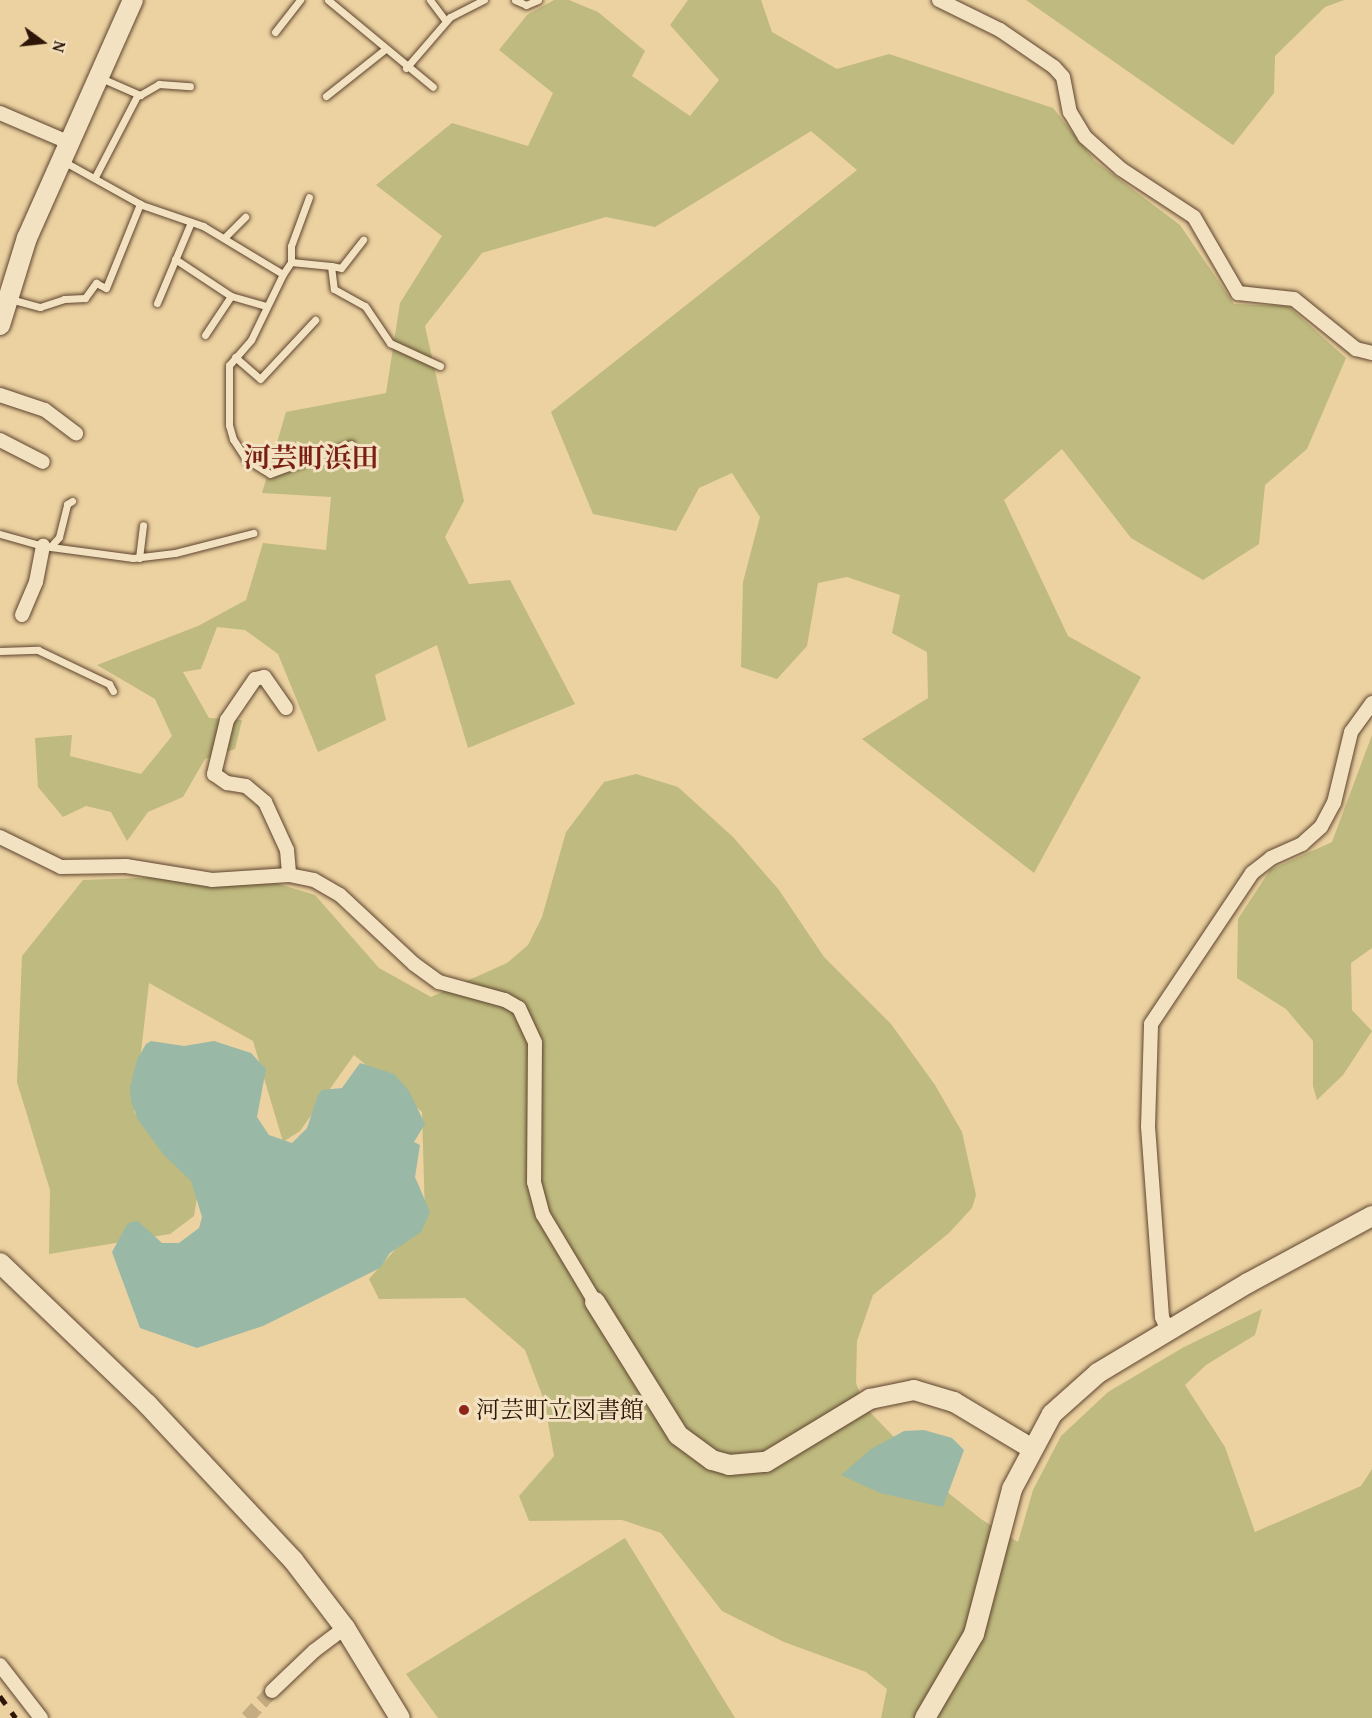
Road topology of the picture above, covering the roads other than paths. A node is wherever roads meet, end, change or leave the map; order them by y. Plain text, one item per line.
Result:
1 (133, 0) edge
2 (300, 0) edge
3 (328, 0) edge
4 (430, 0) edge
5 (484, 0) edge
6 (514, 0) edge
7 (538, 0) edge
8 (939, 0) edge
9 (446, 21) junction
10 (275, 32) dead end
11 (384, 50) junction
12 (406, 68) junction
13 (99, 77) junction
14 (190, 86) dead end
15 (433, 87) dead end
16 (138, 94) junction
17 (326, 96) dead end
18 (0, 113) edge
19 (66, 152) junction
20 (95, 177) junction
21 (309, 197) dead end
22 (141, 204) junction
23 (245, 217) dead end
24 (191, 222) junction
25 (224, 238) junction
26 (363, 240) dead end
27 (175, 260) junction
28 (291, 262) junction
29 (331, 266) junction
30 (283, 274) junction
31 (231, 296) junction
32 (7, 298) junction
33 (157, 303) dead end
34 (266, 306) junction
35 (315, 320) dead end
36 (0, 325) edge
37 (205, 335) dead end
38 (1372, 353) edge
39 (235, 357) junction
40 (440, 366) dead end
41 (0, 395) edge
42 (76, 433) dead end
43 (0, 440) edge
44 (351, 444) dead end
45 (43, 462) dead end
46 (72, 501) dead end
47 (143, 525) dead end
48 (253, 533) dead end
49 (0, 534) edge
50 (47, 546) junction
51 (139, 558) junction
52 (22, 615) dead end
53 (0, 651) edge
54 (113, 691) dead end
55 (1372, 703) edge
56 (286, 708) dead end
57 (0, 837) edge
58 (289, 875) junction
59 (1372, 1216) edge
60 (0, 1263) edge
61 (595, 1302) joint
62 (1169, 1333) junction
63 (1031, 1449) junction
64 (345, 1628) junction
65 (0, 1665) edge
66 (272, 1691) tunnel mouth
67 (41, 1718) edge
68 (400, 1718) edge
69 (926, 1718) edge

1 - 13 street
2 - 10 lane
3 - 11 lane
4 - 9 lane
5 - 9 lane
6 - 7 lane
8 - 38 street
9 - 12 lane
11 - 12 lane
11 - 17 lane
12 - 15 lane
13 - 16 lane
13 - 19 street
14 - 16 lane
16 - 20 lane
18 - 19 street
19 - 20 lane
19 - 32 street
20 - 22 lane
21 - 28 lane
22 - 24 lane
22 - 32 lane
23 - 25 lane
24 - 25 lane
24 - 27 lane
25 - 30 lane
26 - 29 lane
27 - 31 lane
27 - 33 lane
28 - 29 lane
28 - 30 lane
29 - 40 lane
30 - 34 lane
31 - 34 lane
31 - 37 lane
32 - 36 street
34 - 39 lane
35 - 39 lane
39 - 44 lane
41 - 42 street
43 - 45 street
46 - 50 lane
47 - 51 lane
48 - 51 lane
49 - 50 lane
50 - 51 lane
50 - 52 street
53 - 54 lane
55 - 62 street
56 - 58 street
57 - 58 street
58 - 61 street
59 - 62 street
60 - 64 street
61 - 63 street
62 - 63 street
63 - 69 street
64 - 66 street
64 - 68 street
65 - 67 street

